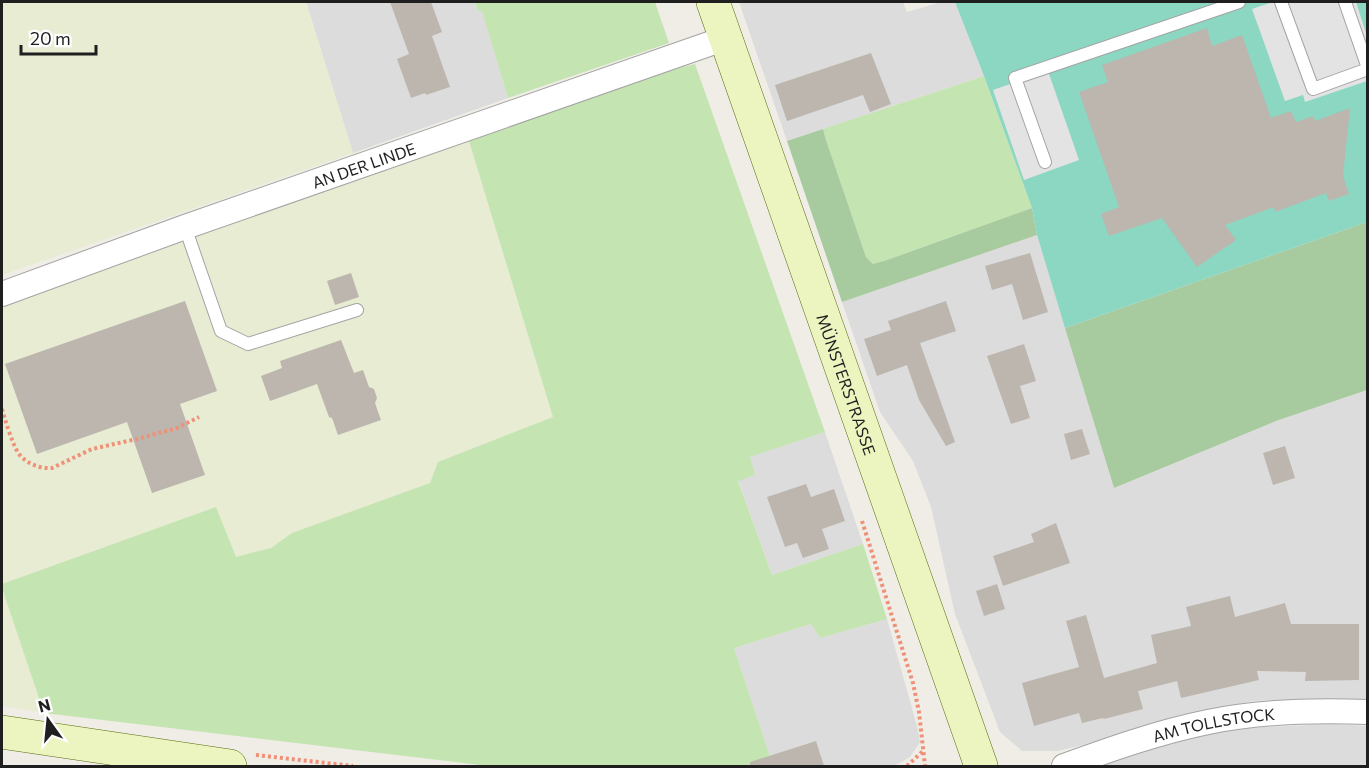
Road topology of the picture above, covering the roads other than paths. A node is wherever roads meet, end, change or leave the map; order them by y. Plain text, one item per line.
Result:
1 (713, 2) edge
2 (1239, 2) edge
3 (1281, 2) edge
4 (1345, 2) edge
5 (726, 38) junction
6 (1368, 69) edge
7 (1045, 162) dead end
8 (185, 227) junction
9 (2, 294) edge
10 (357, 310) dead end
11 (1368, 712) edge
12 (2, 732) edge
13 (230, 766) edge
14 (981, 766) edge
15 (1064, 766) edge

1 - 5 main road, MÜNSTERSTRASSE
2 - 7 lane
3 - 6 lane
4 - 6 lane
5 - 8 street, AN DER LINDE
5 - 14 main road, MÜNSTERSTRASSE
8 - 9 street, AN DER LINDE
8 - 10 lane
11 - 15 street, AM TOLLSTOCK
12 - 13 main road

